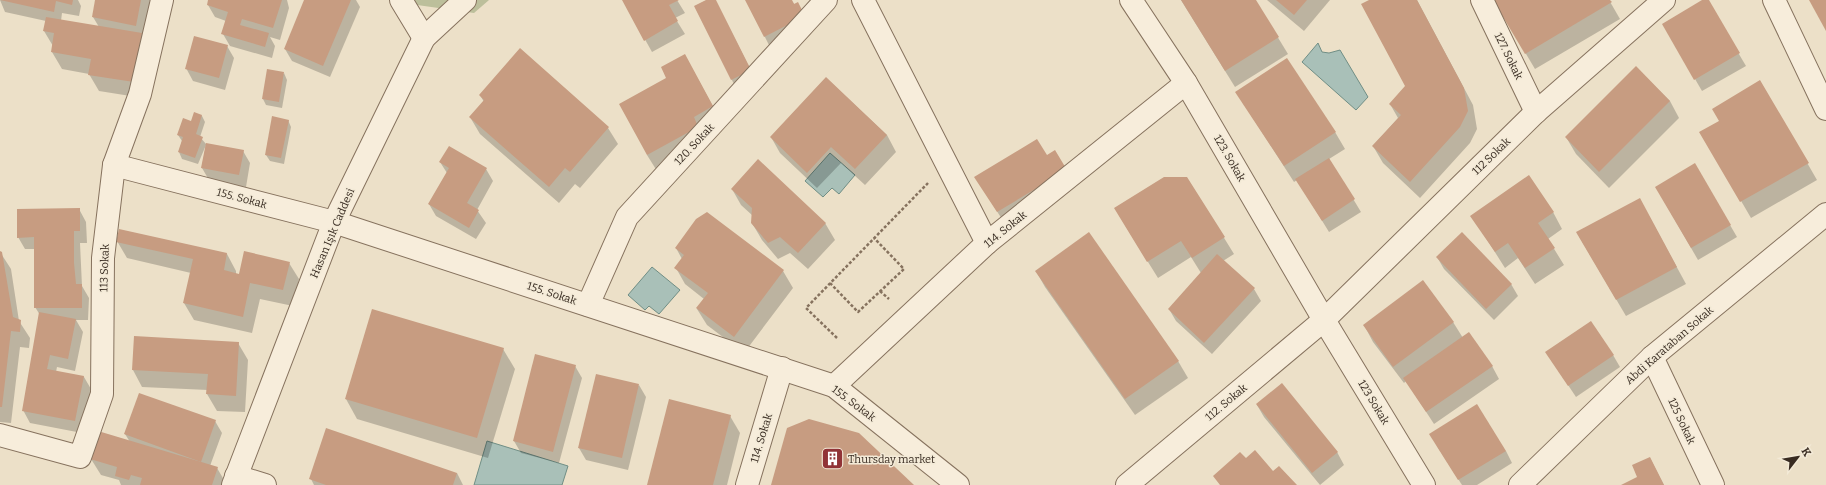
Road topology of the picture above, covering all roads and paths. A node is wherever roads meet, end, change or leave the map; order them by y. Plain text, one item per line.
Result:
1 (162, 0) edge
2 (401, 0) edge
3 (465, 0) edge
4 (826, 0) edge
5 (863, 0) edge
6 (1131, 0) edge
7 (1482, 0) edge
8 (1664, 0) edge
9 (1774, 0) edge
10 (424, 38) junction
11 (1186, 83) junction
12 (1826, 109) edge
13 (1536, 112) junction
14 (946, 164) junction
15 (114, 165) junction
16 (1826, 214) edge
17 (334, 222) junction
18 (874, 238) junction
19 (987, 243) junction
20 (830, 283) junction
21 (588, 305) junction
22 (1324, 320) junction
23 (836, 338) dead end
24 (1652, 357) junction
25 (782, 368) junction
26 (834, 386) junction
27 (0, 435) edge
28 (235, 481) edge
29 (265, 485) edge
30 (747, 485) edge
31 (958, 485) edge
32 (1127, 485) edge
33 (1424, 485) edge
34 (1520, 485) edge
35 (1713, 485) edge

1 - 15 street, 113 Sokak
2 - 10 street
3 - 10 street, Hasan Işık Caddesi
4 - 21 street, 120. Sokak
5 - 14 street
6 - 11 street, 123. Sokak
7 - 13 street, 127. Sokak
8 - 13 street, 112 Sokak
9 - 12 street
10 - 17 street, Hasan Işık Caddesi
11 - 19 street, 114. Sokak
11 - 22 street, 123. Sokak
13 - 22 street, 112 Sokak
14 - 18 path
14 - 19 street
15 - 17 street, 155. Sokak
15 - 27 street, 113 Sokak
16 - 24 street, Abdi Karataban Sokak
17 - 21 street, 155. Sokak
17 - 28 street, Hasan Işık Caddesi
18 - 20 path
18 - 20 path
19 - 26 street, 114. Sokak
20 - 23 path
21 - 25 street, 155. Sokak
22 - 32 street, 112. Sokak
22 - 33 street, 123 Sokak
24 - 34 street, Abdi Karataban Sokak
24 - 35 street, 125 Sokak
25 - 26 street, 155. Sokak
25 - 30 street, 114. Sokak
26 - 31 street, 155. Sokak
28 - 29 street

